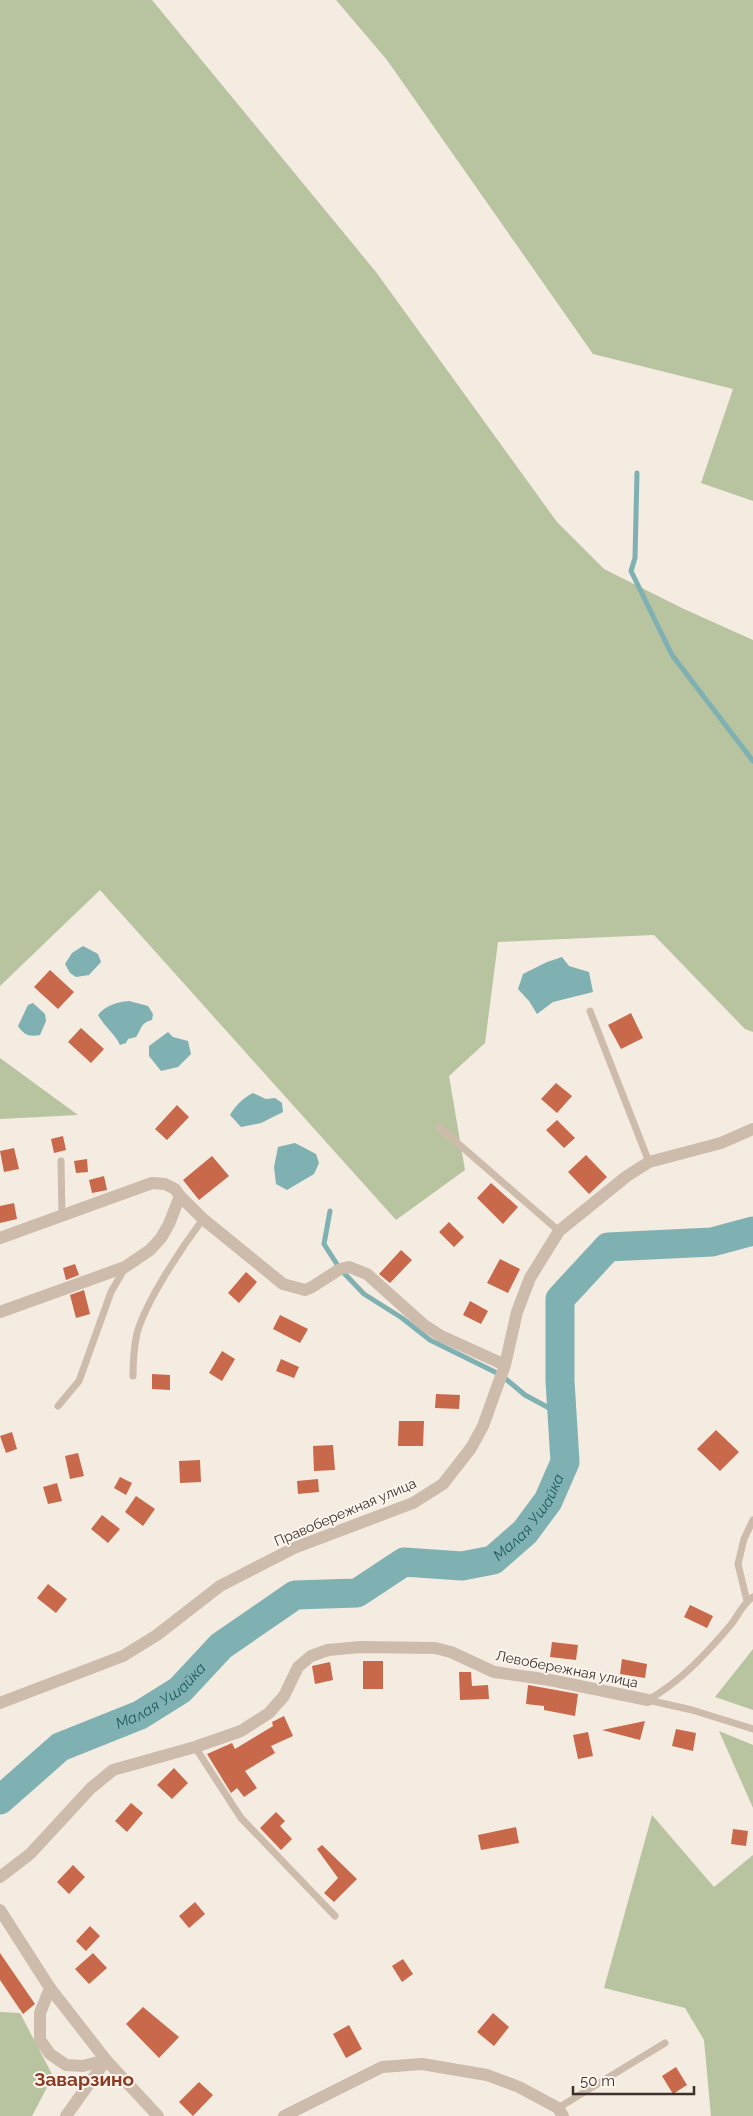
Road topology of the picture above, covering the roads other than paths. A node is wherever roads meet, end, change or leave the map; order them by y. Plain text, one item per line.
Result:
1 (590, 1011) dead end
2 (439, 1127) dead end
3 (753, 1129) edge
4 (61, 1161) dead end
5 (649, 1162) junction
6 (180, 1196) junction
7 (62, 1215) junction
8 (203, 1219) junction
9 (559, 1231) junction
10 (0, 1238) edge
11 (125, 1268) junction
12 (0, 1312) edge
13 (504, 1365) junction
14 (133, 1376) dead end
15 (58, 1406) dead end
16 (753, 1520) edge
17 (750, 1599) edge
18 (648, 1700) junction
19 (0, 1702) edge
20 (753, 1729) edge
21 (195, 1747) junction
22 (0, 1877) edge
23 (0, 1910) edge
24 (335, 1916) dead end
25 (50, 1988) junction
26 (665, 2043) dead end
27 (106, 2060) junction
28 (561, 2112) edge
29 (66, 2116) edge
30 (158, 2116) edge
31 (284, 2116) edge

1 - 5 lane
2 - 9 lane
3 - 5 street, Правобережная улица
4 - 7 lane
5 - 9 street, Правобережная улица
6 - 7 street
6 - 8 street
6 - 11 street
7 - 10 street
8 - 13 street
8 - 14 lane
9 - 13 street, Правобережная улица
11 - 12 street
11 - 15 lane
13 - 19 street, Правобережная улица
16 - 17 lane
17 - 18 lane
18 - 20 lane
18 - 21 street, Левобережная улица
21 - 22 street, Левобережная улица
21 - 24 lane
23 - 25 street
25 - 27 street
25 - 27 street
26 - 28 lane
27 - 29 street
27 - 30 street
28 - 31 street

